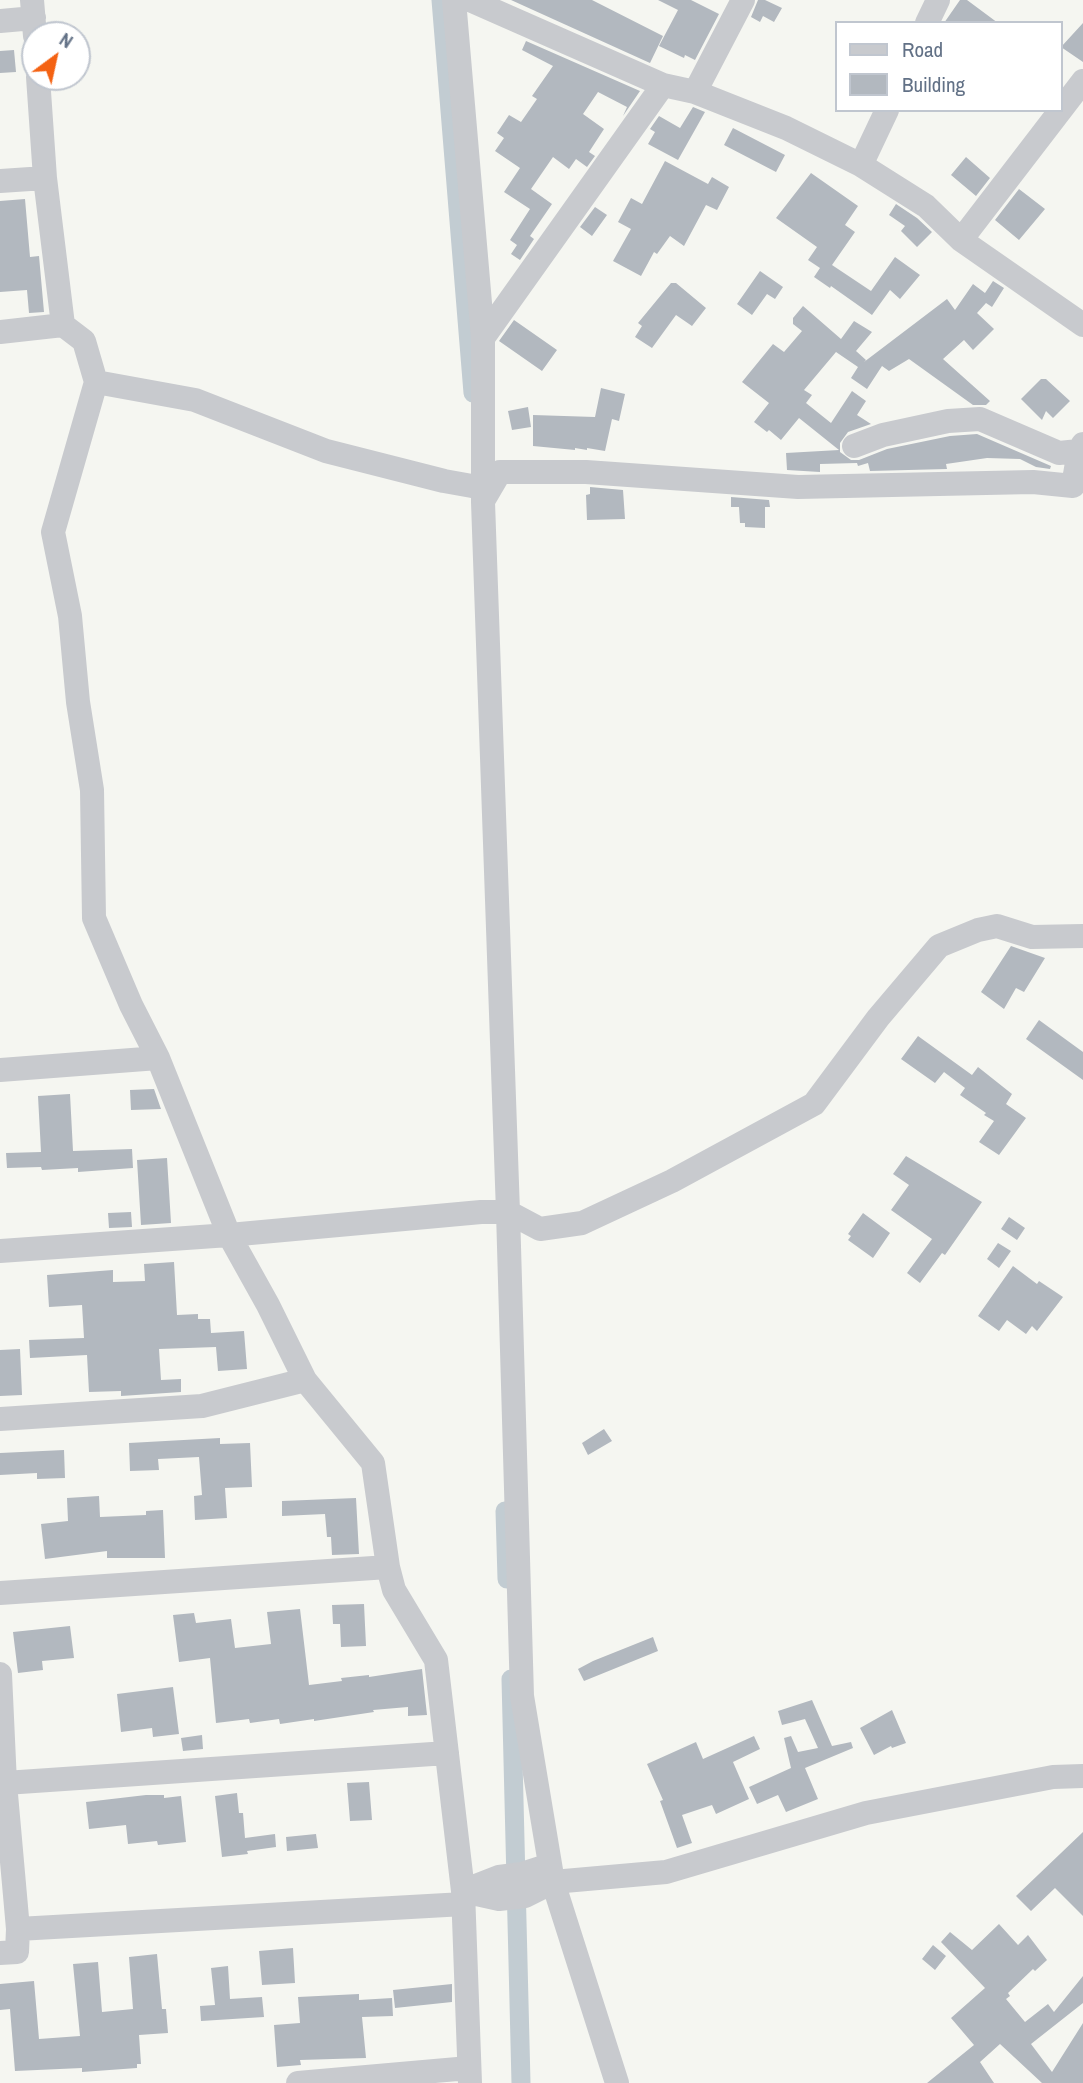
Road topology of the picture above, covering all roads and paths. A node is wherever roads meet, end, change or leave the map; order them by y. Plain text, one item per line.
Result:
1 (454, 0) edge
2 (470, 0) edge
3 (743, 0) edge
4 (938, 0) edge
5 (34, 18) edge
6 (0, 21) edge
7 (928, 21) edge
8 (1083, 81) edge
9 (663, 85) junction
10 (39, 91) edge
11 (695, 92) junction
12 (1062, 108) edge
13 (886, 112) edge
14 (1059, 112) edge
15 (861, 165) junction
16 (45, 178) junction
17 (0, 181) edge
18 (961, 240) junction
19 (63, 325) junction
20 (1083, 325) edge
21 (0, 332) edge
22 (483, 338) junction
23 (96, 382) junction
24 (854, 446) dead end
25 (1081, 448) edge
26 (477, 494) junction
27 (1083, 936) edge
28 (158, 1058) junction
29 (0, 1070) edge
30 (508, 1212) junction
31 (229, 1235) junction
32 (0, 1251) edge
33 (304, 1380) junction
34 (0, 1419) edge
35 (388, 1567) junction
36 (0, 1593) edge
37 (0, 1674) edge
38 (447, 1753) junction
39 (1083, 1776) edge
40 (5, 1783) junction
41 (551, 1873) junction
42 (463, 1897) junction
43 (18, 1929) junction
44 (0, 1953) edge
45 (469, 2075) edge
46 (298, 2083) edge
47 (617, 2083) edge

1 - 22 street
2 - 9 street
3 - 11 street
4 - 7 street
5 - 6 street
8 - 12 street
9 - 11 street
9 - 22 street
10 - 16 street
11 - 15 street
13 - 15 street
14 - 18 street
15 - 18 street
16 - 17 street
16 - 19 street
18 - 20 street
19 - 21 street
19 - 23 street
22 - 26 street
23 - 26 street
23 - 28 street
24 - 25 street
25 - 26 street
26 - 30 street
27 - 30 street
28 - 29 street
28 - 31 street
30 - 31 street
30 - 41 street
31 - 32 street
31 - 33 street
33 - 34 street
33 - 35 street
35 - 36 street
35 - 38 street
37 - 40 street
38 - 40 street
38 - 42 street
39 - 41 street
40 - 43 street
41 - 42 street
41 - 47 street
42 - 43 street
42 - 45 street
43 - 44 street
45 - 46 street

